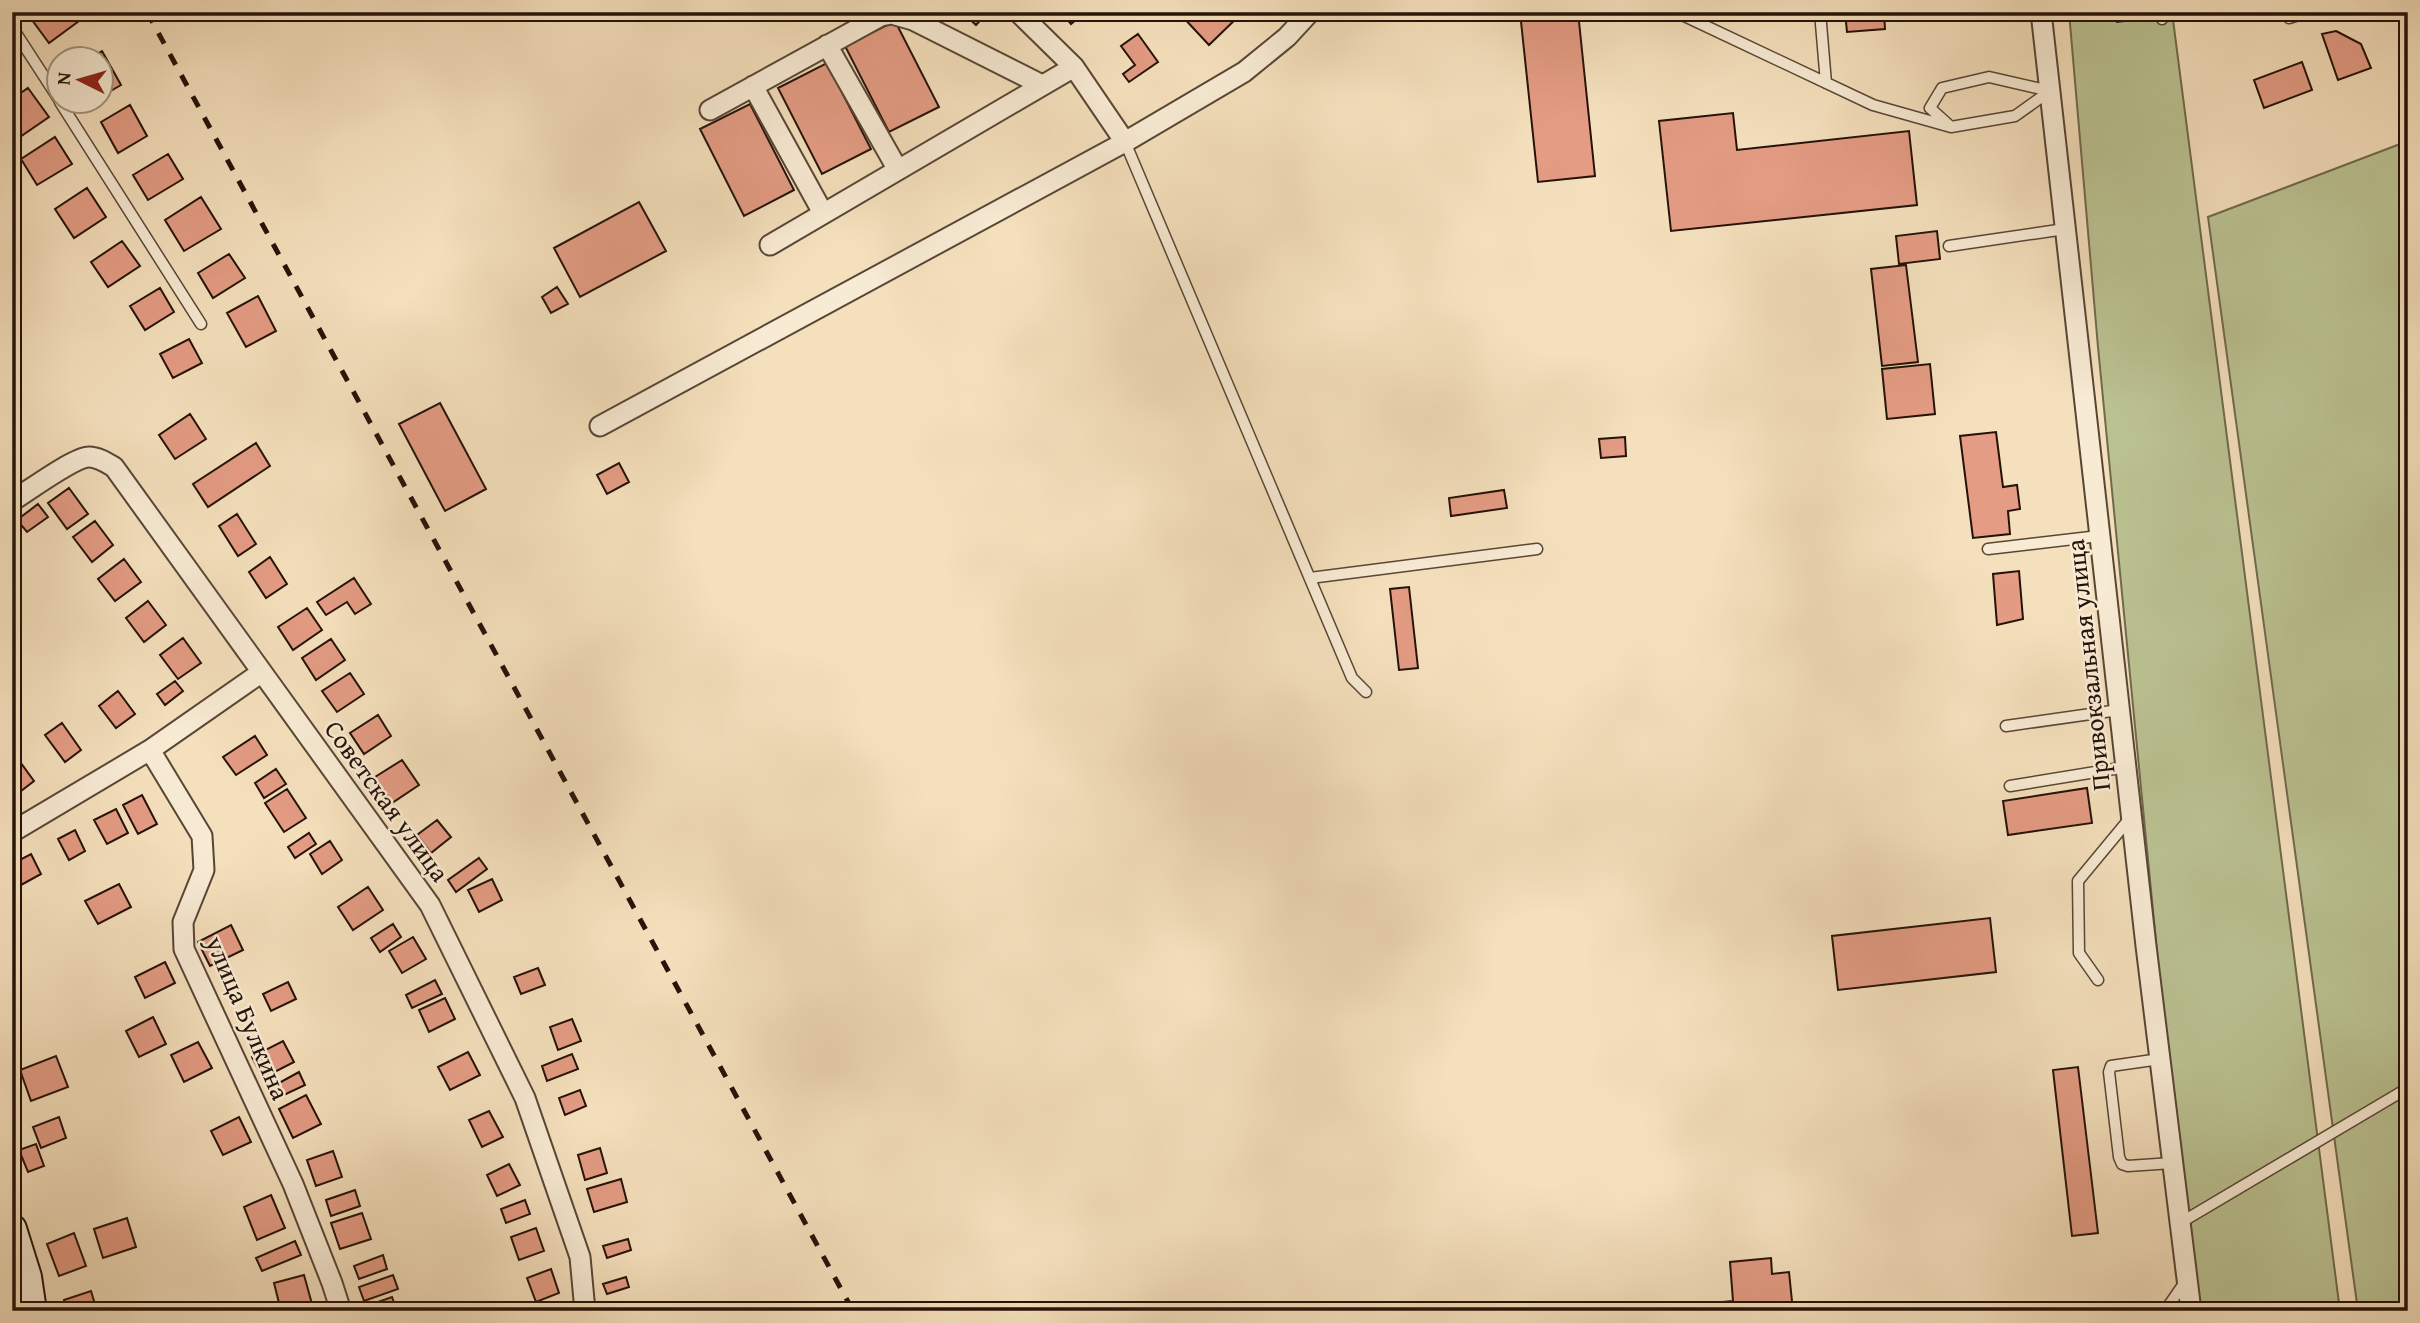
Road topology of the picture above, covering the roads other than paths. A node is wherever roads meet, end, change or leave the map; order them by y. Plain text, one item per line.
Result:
1 (1018, 12) edge
2 (1310, 12) edge
3 (1676, 12) edge
4 (1820, 12) edge
5 (2041, 12) edge
6 (2287, 12) edge
7 (2308, 12) edge
8 (12, 27) edge
9 (827, 46) junction
10 (1074, 67) junction
11 (46, 79) edge
12 (1826, 83) junction
13 (1042, 85) junction
14 (753, 86) junction
15 (2050, 91) junction
16 (710, 110) dead end
17 (69, 116) edge
18 (1951, 127) junction
19 (1125, 142) junction
20 (898, 170) junction
21 (823, 213) junction
22 (2065, 229) junction
23 (770, 245) dead end
24 (1949, 246) dead end
25 (201, 324) dead end
26 (600, 426) dead end
27 (12, 501) edge
28 (2099, 536) junction
29 (1537, 549) dead end
30 (1988, 549) dead end
31 (1310, 578) junction
32 (262, 672) junction
33 (1366, 692) dead end
34 (2119, 710) junction
35 (2006, 726) dead end
36 (150, 750) junction
37 (2126, 767) junction
38 (2010, 786) dead end
39 (2131, 817) junction
40 (12, 832) edge
41 (2098, 980) dead end
42 (2160, 1059) junction
43 (2408, 1088) edge
44 (2172, 1163) junction
45 (2180, 1223) junction
46 (12, 1229) edge
47 (2187, 1279) junction
48 (32, 1311) edge
49 (341, 1311) edge
50 (585, 1311) edge
51 (2165, 1311) edge
52 (2191, 1311) edge

1 - 10 street
2 - 19 street
3 - 12 lane
4 - 12 lane
5 - 15 street, Привокзальная улица
6 - 7 lane
8 - 11 lane
9 - 13 street
9 - 14 street
9 - 20 street
10 - 13 street
10 - 19 street
12 - 18 lane
13 - 20 street
14 - 16 street
14 - 21 street
15 - 18 lane
15 - 18 lane
15 - 22 street, Привокзальная улица
17 - 25 lane
19 - 26 street
19 - 31 lane
20 - 21 street
21 - 23 street
22 - 24 lane
22 - 28 street, Привокзальная улица
27 - 32 street, Советская улица
28 - 30 lane
28 - 34 street, Привокзальная улица
29 - 31 lane
31 - 33 lane
32 - 36 street
32 - 50 street, Советская улица
34 - 35 lane
34 - 37 street, Привокзальная улица
36 - 40 street
36 - 49 street, улица Булкина
37 - 38 lane
37 - 39 street, Привокзальная улица
39 - 41 lane
39 - 42 street, Привокзальная улица
42 - 44 street, Привокзальная улица
42 - 44 lane
43 - 45 lane
44 - 45 street, Привокзальная улица
45 - 47 street, Привокзальная улица
46 - 48 main road
47 - 51 lane
47 - 52 street, Привокзальная улица

